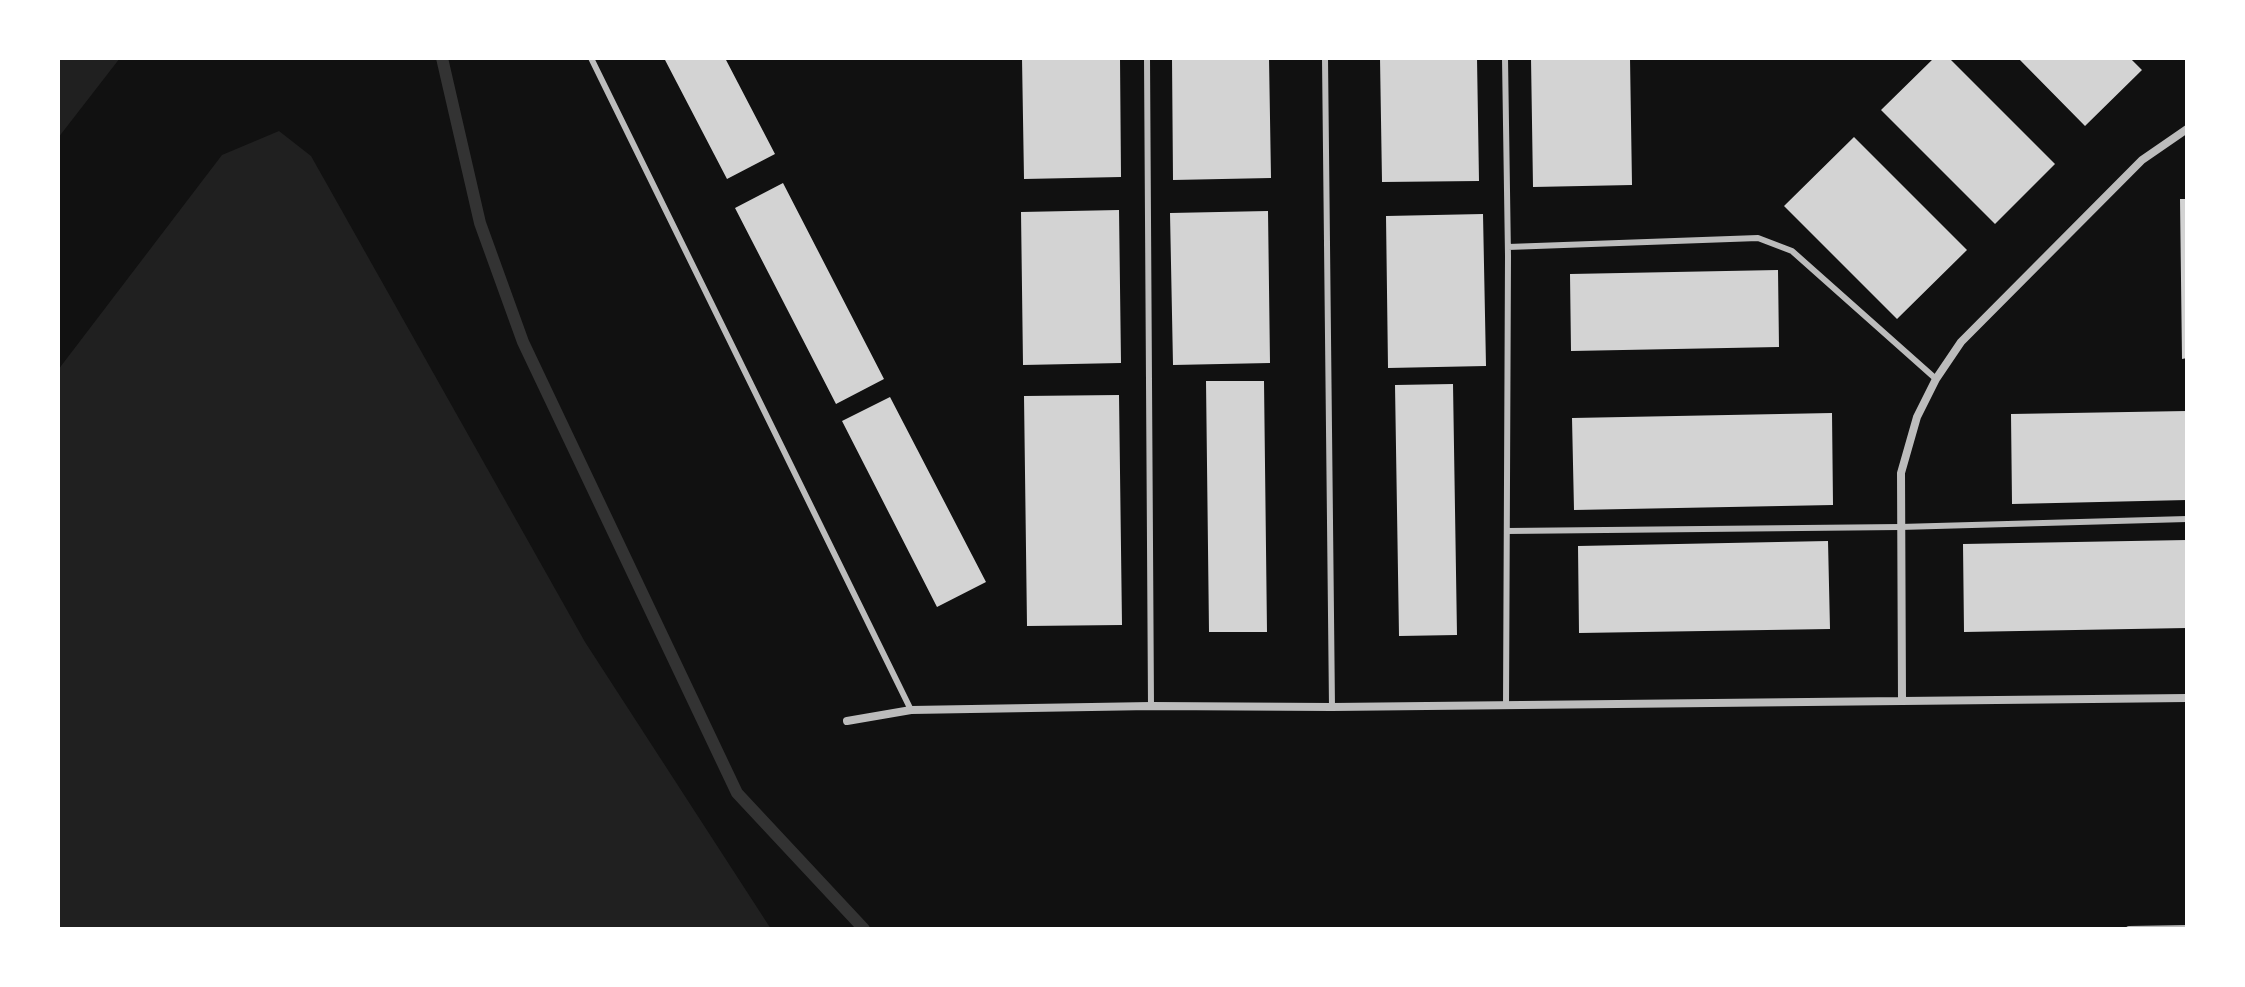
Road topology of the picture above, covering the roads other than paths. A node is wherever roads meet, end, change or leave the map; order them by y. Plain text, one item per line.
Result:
1 (591, 58) edge
2 (1147, 58) edge
3 (1325, 58) edge
4 (1505, 58) edge
5 (2187, 129) edge
6 (1508, 247) junction
7 (1936, 379) junction
8 (2187, 519) edge
9 (1900, 527) junction
10 (1507, 531) junction
11 (2187, 698) edge
12 (1902, 701) junction
13 (1506, 705) junction
14 (1151, 706) junction
15 (1332, 707) junction
16 (911, 710) junction
17 (847, 721) dead end
18 (2187, 928) edge
19 (2129, 929) edge

1 - 16 lane
2 - 14 lane
3 - 15 lane
4 - 6 lane
5 - 7 street
6 - 7 lane
6 - 10 lane
7 - 9 street
8 - 9 lane
9 - 10 lane
9 - 12 street
10 - 13 lane
11 - 12 street
12 - 13 street
13 - 15 street
14 - 15 street
14 - 16 street
16 - 17 street
18 - 19 lane

